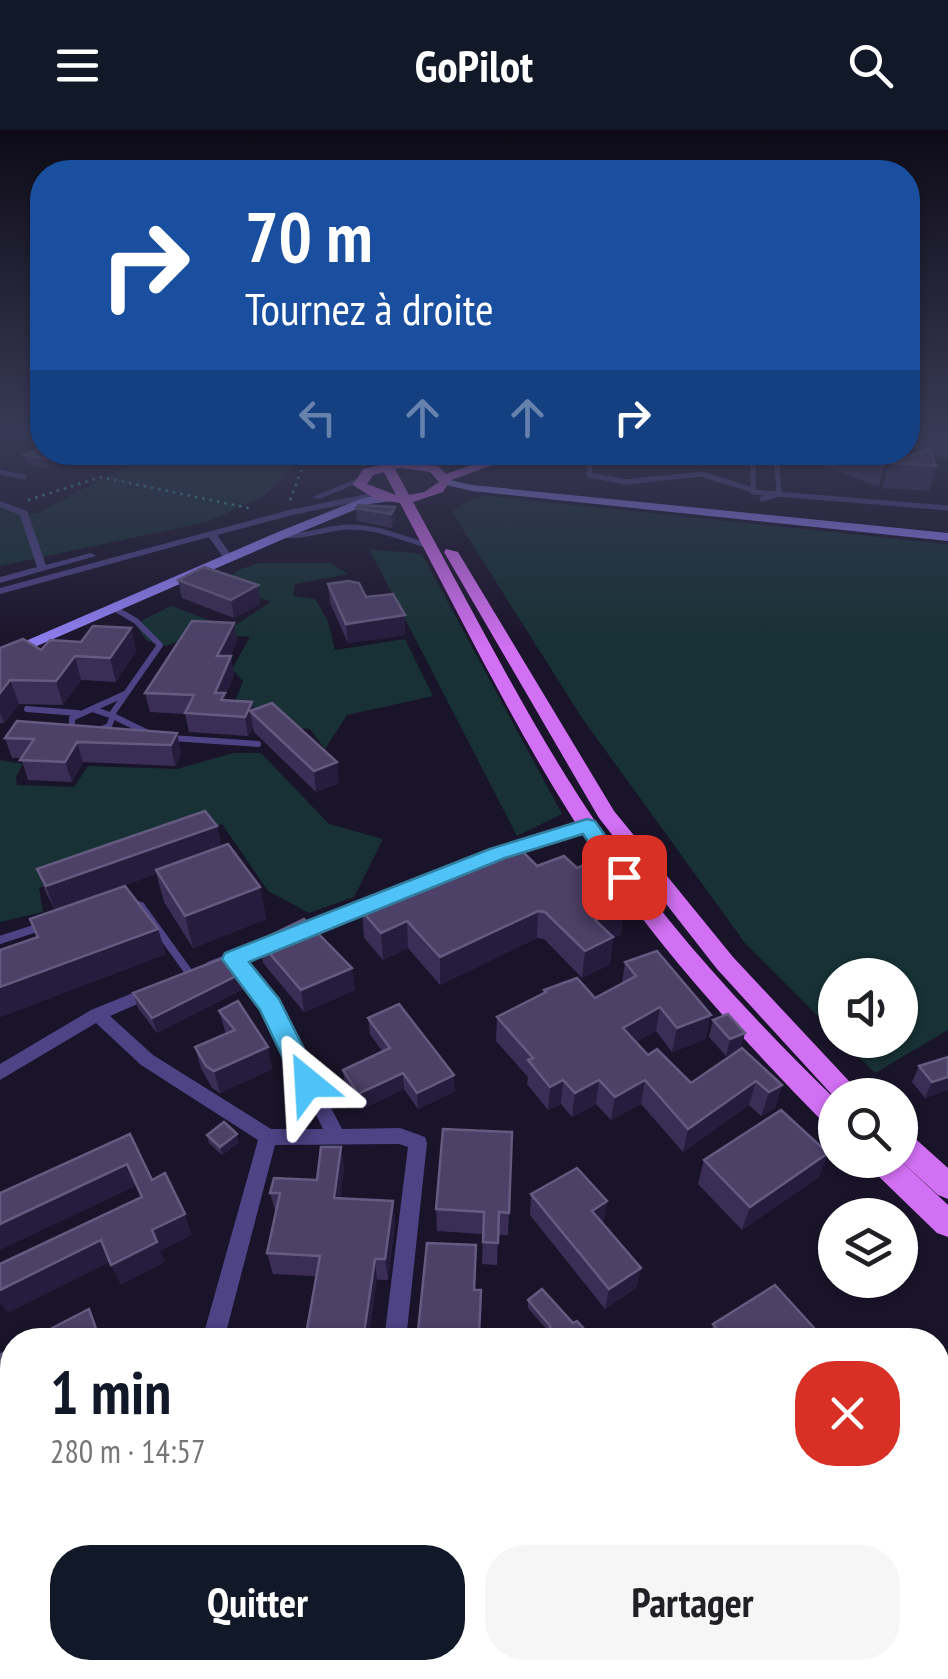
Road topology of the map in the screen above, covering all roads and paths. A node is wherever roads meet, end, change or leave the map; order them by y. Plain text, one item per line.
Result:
1 (228, 504) edge
2 (291, 504) edge
3 (306, 504) edge
4 (347, 504) edge
5 (365, 504) edge
6 (420, 504) edge
7 (425, 504) edge
8 (630, 504) edge
9 (903, 504) edge
10 (5, 505) edge
11 (288, 505) joint
12 (948, 508) edge
13 (343, 510) junction
14 (264, 512) junction
15 (211, 534) junction
16 (282, 535) junction
17 (948, 537) edge
18 (430, 545) junction
19 (228, 558) junction
20 (43, 568) junction
21 (0, 580) edge
22 (0, 591) edge
23 (114, 608) junction
24 (0, 657) edge
25 (125, 694) junction
26 (92, 708) junction
27 (27, 709) dead end
28 (78, 713) junction
29 (113, 715) junction
30 (92, 732) junction
31 (120, 735) edge
32 (134, 736) edge
33 (159, 736) junction
34 (258, 744) dead end
35 (587, 825) junction
36 (123, 904) edge
37 (51, 923) edge
38 (0, 940) edge
39 (234, 959) junction
40 (175, 981) junction
41 (97, 1014) junction
42 (0, 1073) edge
43 (833, 1078) edge
44 (818, 1098) edge
45 (268, 1137) junction
46 (337, 1138) junction
47 (918, 1158) edge
48 (900, 1178) edge
49 (948, 1186) edge
50 (948, 1224) edge
51 (216, 1328) edge
52 (396, 1328) edge

1 - 14 path
2 - 11 street
3 - 15 street
4 - 13 main road
5 - 13 main road
6 - 18 main road
7 - 43 main road
8 - 17 main road
9 - 12 lane
10 - 20 street
11 - 14 street
13 - 16 main road
14 - 20 street
15 - 19 street
15 - 22 street
16 - 18 lane
16 - 19 main road
18 - 35 main road
19 - 23 main road
20 - 21 street
23 - 24 main road
23 - 25 lane
25 - 26 lane
25 - 29 lane
26 - 28 lane
26 - 29 lane
27 - 28 lane
28 - 30 lane
29 - 30 lane
29 - 33 lane
30 - 31 lane
32 - 33 lane
33 - 34 lane
35 - 39 street
35 - 44 main road
36 - 40 lane
37 - 38 lane
39 - 40 street
39 - 46 street
40 - 41 street
41 - 42 street
41 - 45 street
45 - 46 street
45 - 51 street
46 - 52 street
47 - 49 main road
48 - 50 main road

